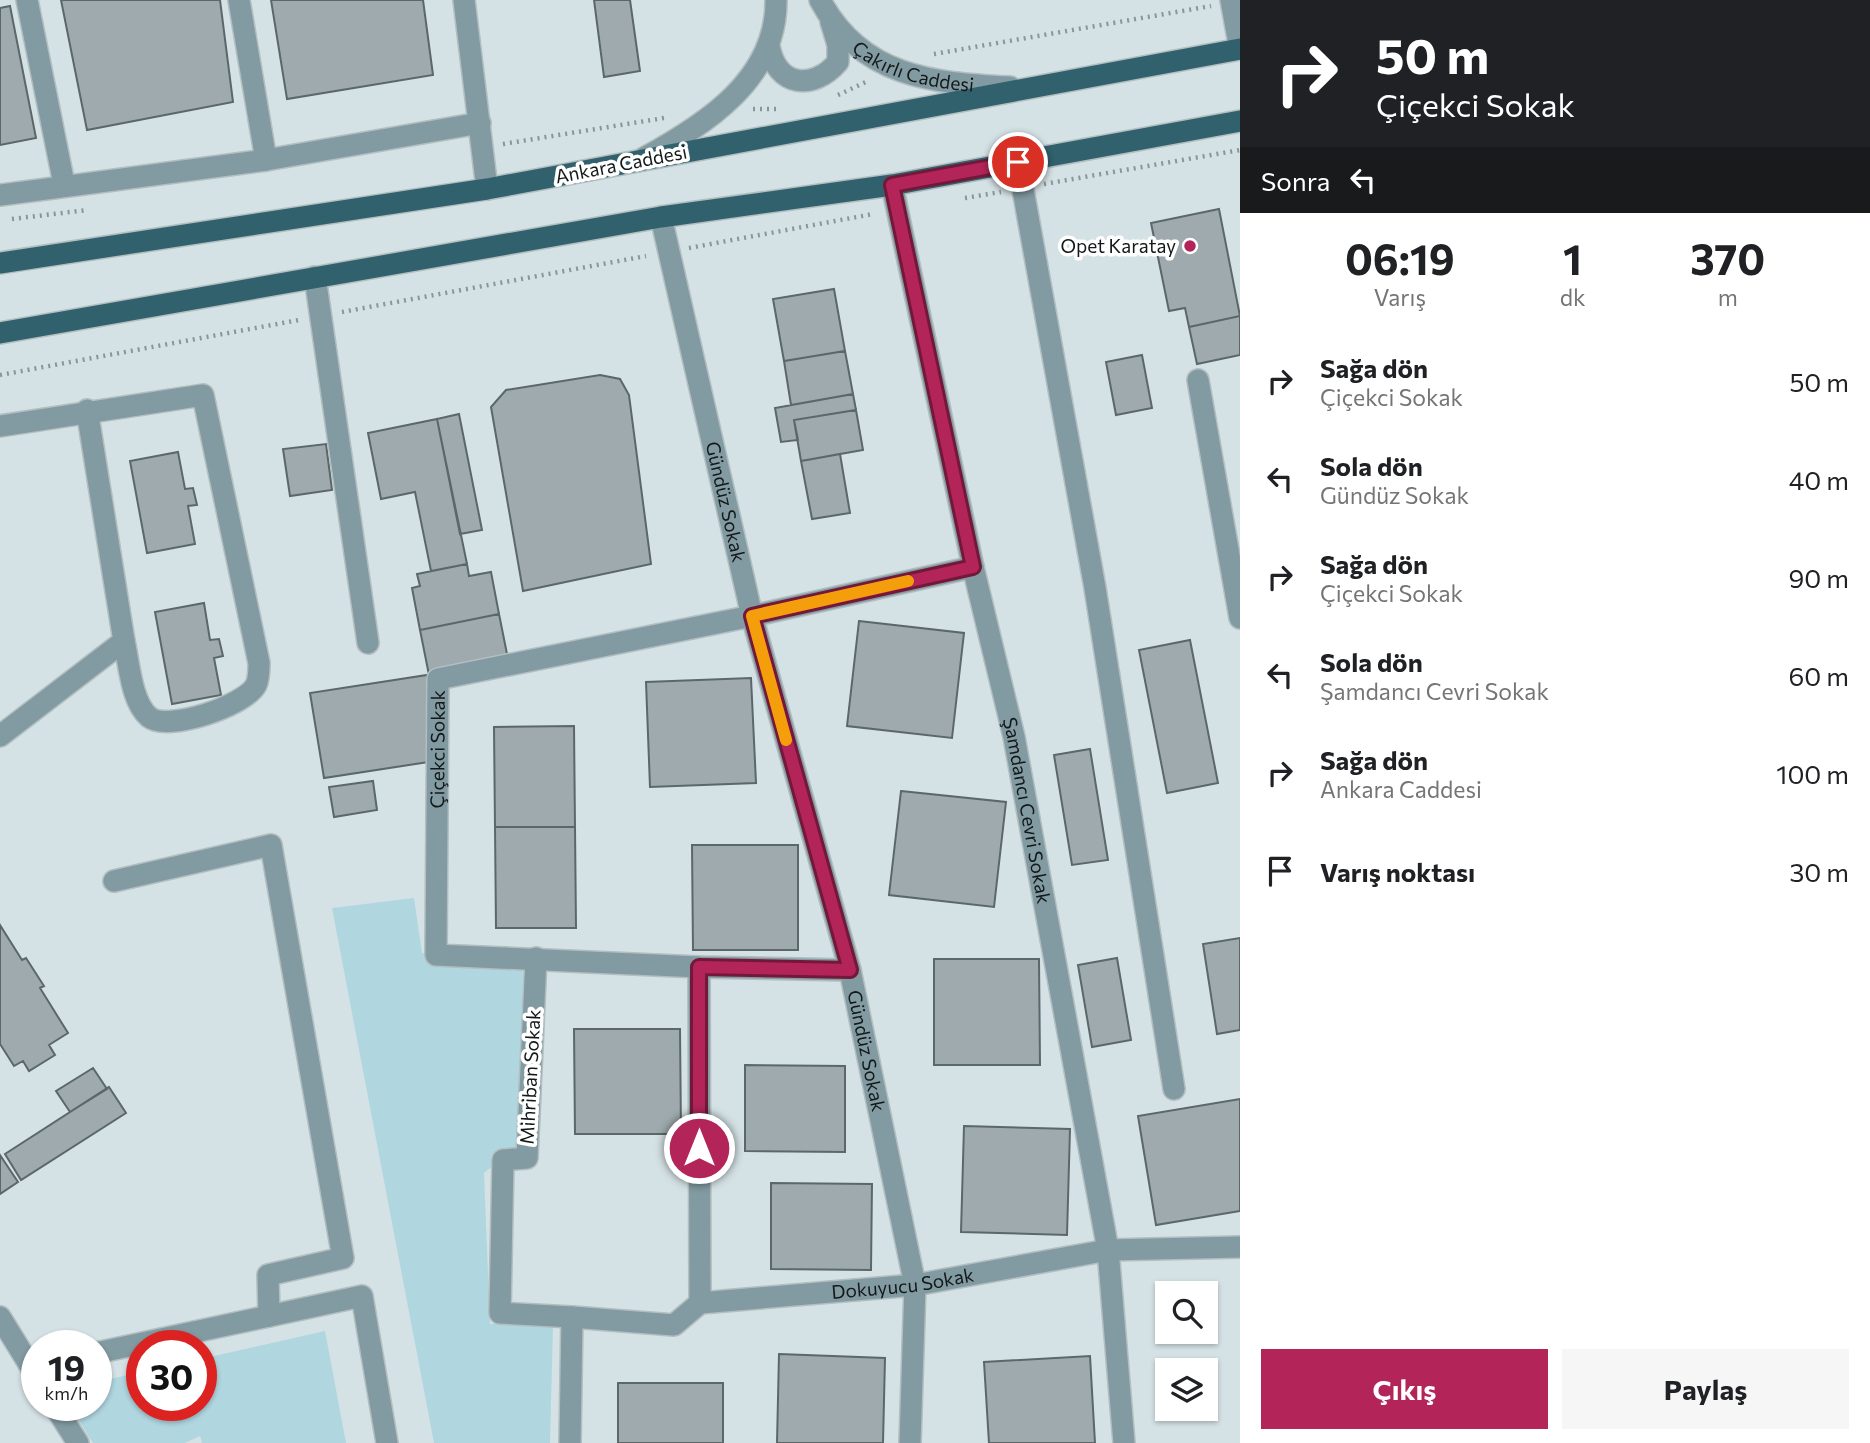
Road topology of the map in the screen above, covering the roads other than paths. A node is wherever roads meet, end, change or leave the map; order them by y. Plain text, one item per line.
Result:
1 (27, 0) edge
2 (239, 0) edge
3 (464, 0) edge
4 (776, 0) edge
5 (820, 0) edge
6 (1232, 1) edge
7 (831, 21) junction
8 (769, 46) junction
9 (1240, 49) edge
10 (1032, 89) junction
11 (1240, 121) edge
12 (480, 123) junction
13 (266, 160) junction
14 (642, 160) junction
15 (1018, 162) junction
16 (64, 184) junction
17 (892, 185) junction
18 (486, 189) junction
19 (0, 195) edge
20 (661, 217) junction
21 (0, 263) edge
22 (315, 277) junction
23 (0, 333) edge
24 (1198, 380) dead end
25 (88, 410) junction
26 (0, 426) edge
27 (973, 567) junction
28 (752, 616) junction
29 (1240, 618) edge
30 (124, 640) junction
31 (368, 643) dead end
32 (0, 736) edge
33 (114, 881) dead end
34 (536, 958) junction
35 (699, 967) junction
36 (850, 970) junction
37 (1174, 1089) dead end
38 (1240, 1247) edge
39 (1108, 1250) junction
40 (915, 1284) junction
41 (700, 1303) junction
42 (269, 1316) junction
43 (0, 1317) edge
44 (572, 1317) junction
45 (21, 1349) edge
46 (112, 1350) edge
47 (64, 1421) edge
48 (78, 1443) edge
49 (387, 1443) edge
50 (570, 1443) edge
51 (910, 1443) edge
52 (1124, 1443) edge

1 - 16 street
2 - 13 street
3 - 12 street
4 - 8 street
5 - 7 street, Çakırlı Caddesi
6 - 9 street
7 - 8 street
7 - 10 street, Çakırlı Caddesi
8 - 14 street
9 - 10 main road, Ankara Caddesi
10 - 14 main road, Ankara Caddesi
11 - 15 main road
12 - 13 street
12 - 18 street
13 - 16 street
14 - 18 main road, Ankara Caddesi
15 - 17 main road
15 - 37 street
16 - 19 street
17 - 20 main road
17 - 27 street, Şamdancı Cevri Sokak
18 - 21 main road, Ankara Caddesi
20 - 22 main road
20 - 28 street, Gündüz Sokak
22 - 23 main road
22 - 31 street
24 - 29 street
25 - 26 street
25 - 30 street
25 - 30 street
27 - 28 street, Çiçekci Sokak
27 - 39 street, Şamdancı Cevri Sokak
28 - 34 street, Çiçekci Sokak
28 - 36 street, Gündüz Sokak
30 - 32 street
33 - 42 street
34 - 35 street, Çiçekci Sokak
34 - 44 street, Mihriban Sokak
35 - 36 street, Çiçekci Sokak
35 - 41 street
36 - 40 street, Gündüz Sokak
38 - 39 street, Dokuyucu Sokak
39 - 40 street, Dokuyucu Sokak
39 - 52 street, Şamdancı Cevri Sokak
40 - 41 street, Dokuyucu Sokak
40 - 51 street, Gündüz Sokak
41 - 44 street
42 - 46 street
42 - 49 street
43 - 45 street
44 - 50 street
47 - 48 street

